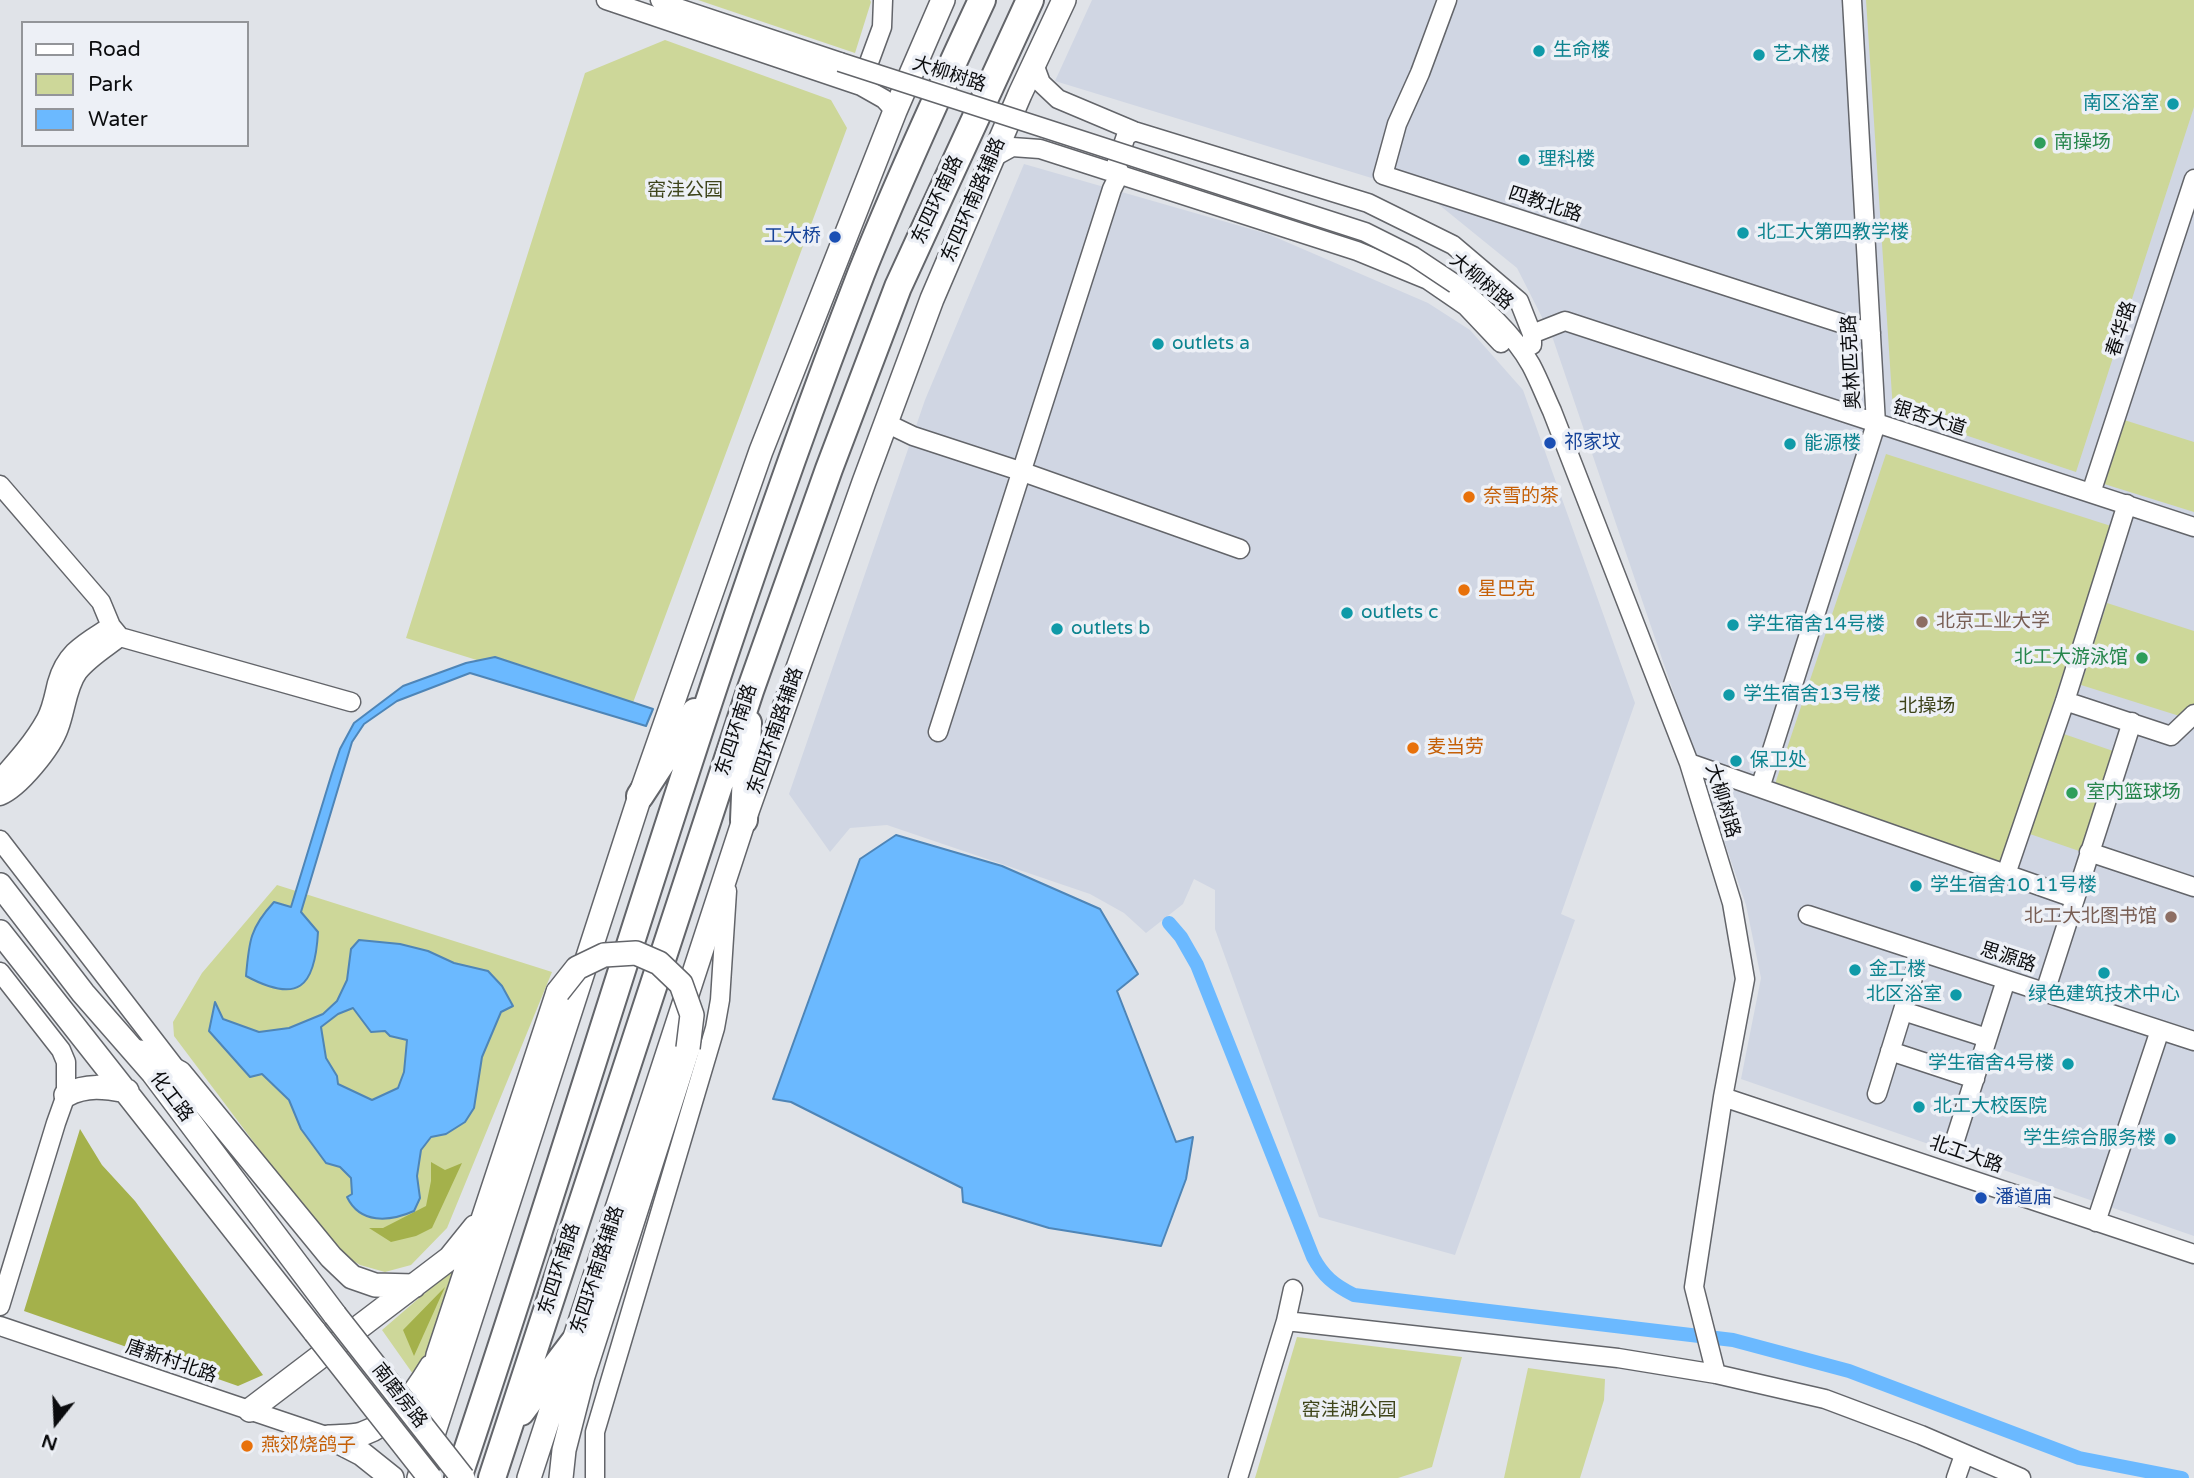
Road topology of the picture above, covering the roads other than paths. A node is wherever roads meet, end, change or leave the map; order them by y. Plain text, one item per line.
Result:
1 (606, 0) edge
2 (660, 0) edge
3 (883, 0) edge
4 (943, 0) edge
5 (982, 0) edge
6 (1030, 0) edge
7 (1064, 0) edge
8 (1447, 0) edge
9 (1852, 0) edge
10 (1034, 64) junction
11 (860, 86) junction
12 (895, 111) junction
13 (1133, 131) junction
14 (992, 158) junction
15 (1120, 173) junction
16 (2194, 179) edge
17 (1871, 333) junction
18 (1532, 334) junction
19 (1532, 369) junction
20 (886, 423) junction
21 (1877, 424) junction
22 (1023, 472) junction
23 (0, 485) edge
24 (2091, 493) junction
25 (2127, 504) junction
26 (2194, 527) edge
27 (1240, 549) dead end
28 (116, 632) junction
29 (715, 681) junction
30 (750, 691) junction
31 (2065, 701) junction
32 (351, 702) dead end
33 (2194, 714) edge
34 (2132, 722) junction
35 (938, 732) dead end
36 (1689, 763) junction
37 (0, 779) edge
38 (1760, 788) junction
39 (0, 796) edge
40 (640, 796) junction
41 (744, 820) junction
42 (0, 840) edge
43 (2089, 852) junction
44 (729, 872) junction
45 (2006, 874) junction
46 (0, 885) edge
47 (2194, 887) edge
48 (2074, 898) junction
49 (1808, 915) dead end
50 (0, 932) edge
51 (1921, 952) junction
52 (0, 972) edge
53 (2006, 980) junction
54 (2045, 992) junction
55 (1903, 1011) junction
56 (2160, 1030) junction
57 (1987, 1038) junction
58 (2194, 1041) edge
59 (132, 1047) junction
60 (1890, 1051) junction
61 (180, 1073) junction
62 (1975, 1079) junction
63 (127, 1091) junction
64 (1877, 1094) dead end
65 (66, 1095) junction
66 (1723, 1097) junction
67 (1955, 1140) dead end
68 (485, 1215) junction
69 (2096, 1222) junction
70 (2194, 1254) edge
71 (414, 1286) junction
72 (1293, 1289) dead end
73 (0, 1306) edge
74 (335, 1315) joint
75 (1286, 1321) junction
76 (0, 1326) edge
77 (315, 1332) joint
78 (574, 1342) junction
79 (438, 1355) junction
80 (1714, 1365) junction
81 (583, 1376) junction
82 (250, 1410) junction
83 (508, 1430) junction
84 (329, 1437) junction
85 (1964, 1455) junction
86 (392, 1478) edge
87 (417, 1478) edge
88 (430, 1478) edge
89 (461, 1478) edge
90 (492, 1478) edge
91 (529, 1478) edge
92 (538, 1478) edge
93 (561, 1478) edge
94 (595, 1478) edge
95 (1238, 1478) edge
96 (1956, 1478) edge
97 (2021, 1478) edge

1 - 11 street
2 - 19 street, 大柳树路, bridge
3 - 11 street
4 - 12 main road
5 - 29 highway, 东四环南路
6 - 30 highway, 东四环南路
7 - 10 main road, 东四环南路辅路
8 - 17 street, 四教北路
9 - 17 street, 奥林匹克路
10 - 13 street
10 - 14 main road, 东四环南路辅路
11 - 12 street
12 - 40 main road
13 - 15 street
13 - 18 street
14 - 15 street
14 - 20 main road, 东四环南路辅路
15 - 19 street
15 - 22 street
16 - 24 street, 春华路
17 - 21 street, 奥林匹克路
18 - 19 street
18 - 21 street, 银杏大道
19 - 36 street, 大柳树路
20 - 22 street
20 - 41 main road, 东四环南路辅路
21 - 24 street, 银杏大道
21 - 38 street, 奥林匹克路
22 - 27 street
22 - 35 street
23 - 28 street
24 - 25 street, 银杏大道
25 - 26 street, 银杏大道
25 - 31 street
28 - 32 street
28 - 37 street
28 - 39 street
29 - 40 highway
29 - 89 highway, 东四环南路
30 - 41 highway
30 - 83 highway, 东四环南路
31 - 34 street
31 - 45 street
33 - 34 street
34 - 43 street
36 - 38 street
36 - 66 street, 大柳树路
38 - 45 street
40 - 87 main road
41 - 44 main road, 东四环南路辅路
42 - 61 street
43 - 47 street
43 - 48 street
44 - 78 main road, 东四环南路辅路
44 - 94 street
45 - 48 street
46 - 59 main road, 化工路
48 - 54 street
49 - 51 street, 思源路
50 - 63 main road, 化工路
51 - 53 street, 思源路
51 - 55 street
52 - 65 street
53 - 54 street, 思源路
53 - 57 street
54 - 56 street, 思源路
55 - 57 street
55 - 60 street
56 - 58 street, 思源路
56 - 69 street
57 - 62 street
59 - 61 main road
59 - 74 main road, 化工路
60 - 62 street
60 - 64 street
61 - 71 main road
62 - 67 street
63 - 65 main road
63 - 77 main road, 化工路
65 - 73 street
66 - 69 street, 北工大路
66 - 80 street, 大柳树路
68 - 71 main road
68 - 79 main road
68 - 81 main road, bridge
69 - 70 street, 北工大路
71 - 82 main road
72 - 75 street
74 - 89 main road, 南磨房路, bridge
75 - 80 street
75 - 95 street
76 - 82 street, 唐新村北路
77 - 88 main road, 南磨房路, bridge
78 - 83 highway
78 - 91 main road, 东四环南路辅路
79 - 84 main road
79 - 87 main road
80 - 85 street
81 - 92 main road
81 - 93 main road
82 - 84 street, 唐新村北路
83 - 90 highway, 东四环南路
84 - 86 main road
85 - 96 street
85 - 97 street

